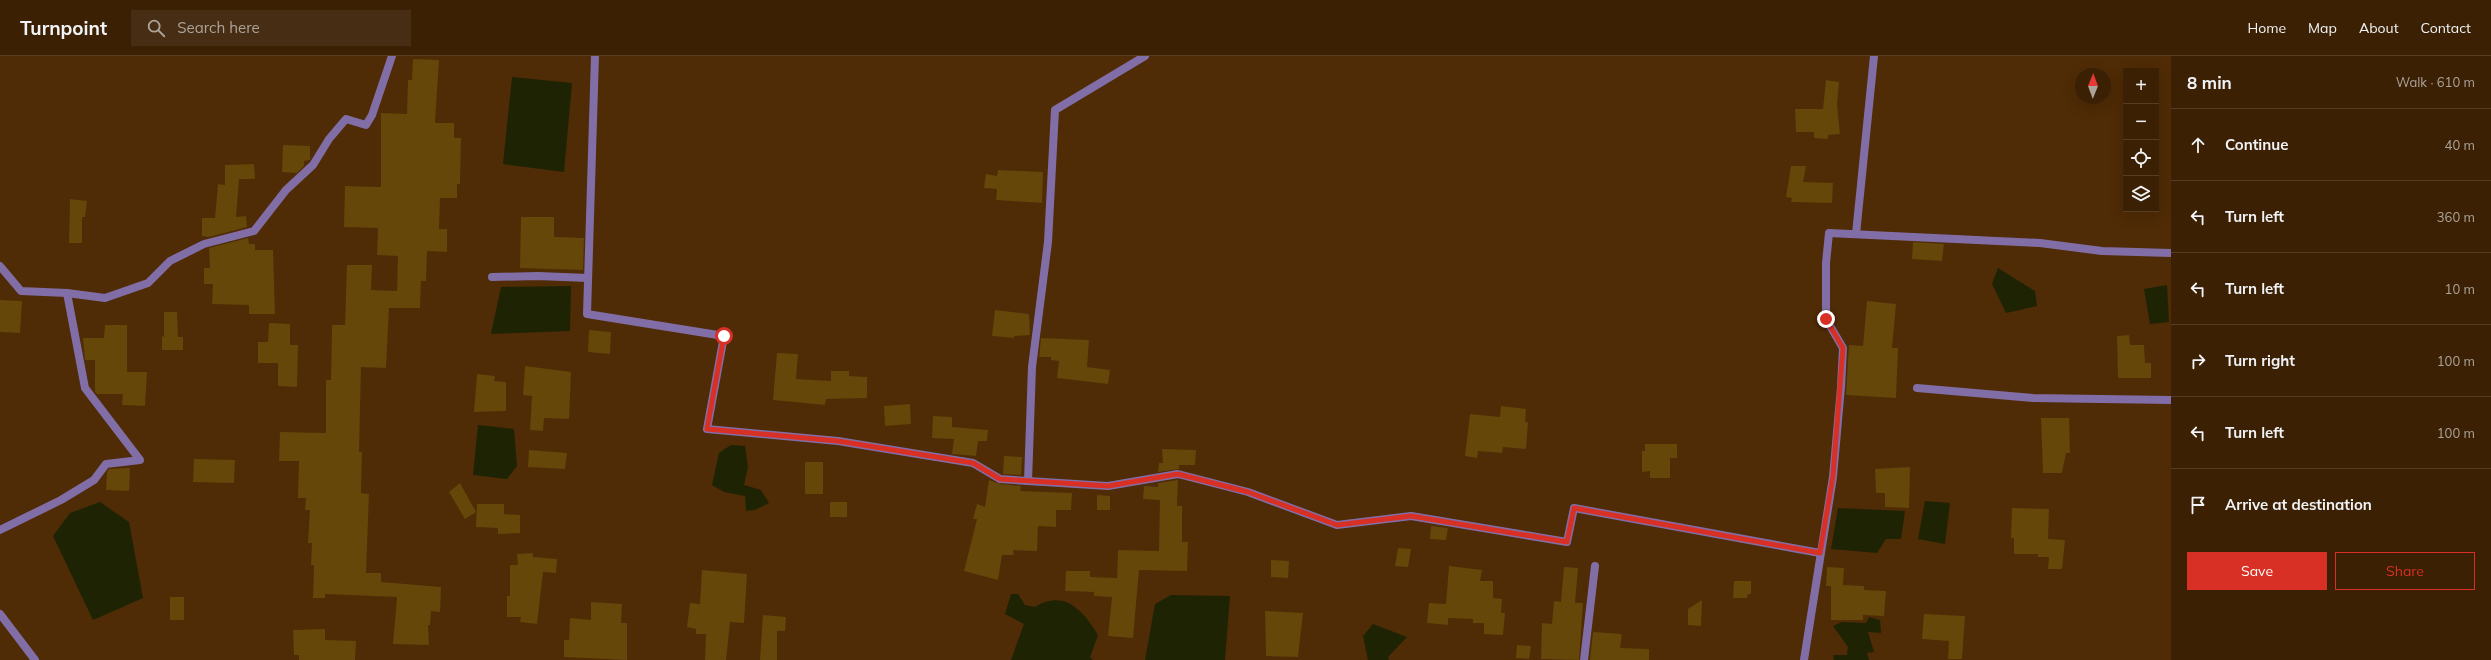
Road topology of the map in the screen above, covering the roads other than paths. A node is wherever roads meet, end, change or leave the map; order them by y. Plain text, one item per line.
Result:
1 (392, 56) edge
2 (595, 56) edge
3 (1145, 56) edge
4 (1874, 56) edge
5 (1856, 234) junction
6 (2171, 253) edge
7 (0, 266) edge
8 (492, 277) dead end
9 (588, 278) junction
10 (67, 293) junction
11 (1917, 388) dead end
12 (2171, 400) edge
13 (1028, 481) junction
14 (0, 530) edge
15 (1820, 553) junction
16 (1595, 566) dead end
17 (0, 614) edge
18 (35, 660) edge
19 (1584, 660) edge
20 (1804, 660) edge

1 - 10 street
2 - 9 street
3 - 13 street
4 - 5 street
5 - 6 street
5 - 15 street
7 - 10 street
8 - 9 street
9 - 13 street
10 - 14 street
11 - 12 street
13 - 15 street
15 - 20 street
16 - 19 street
17 - 18 street

